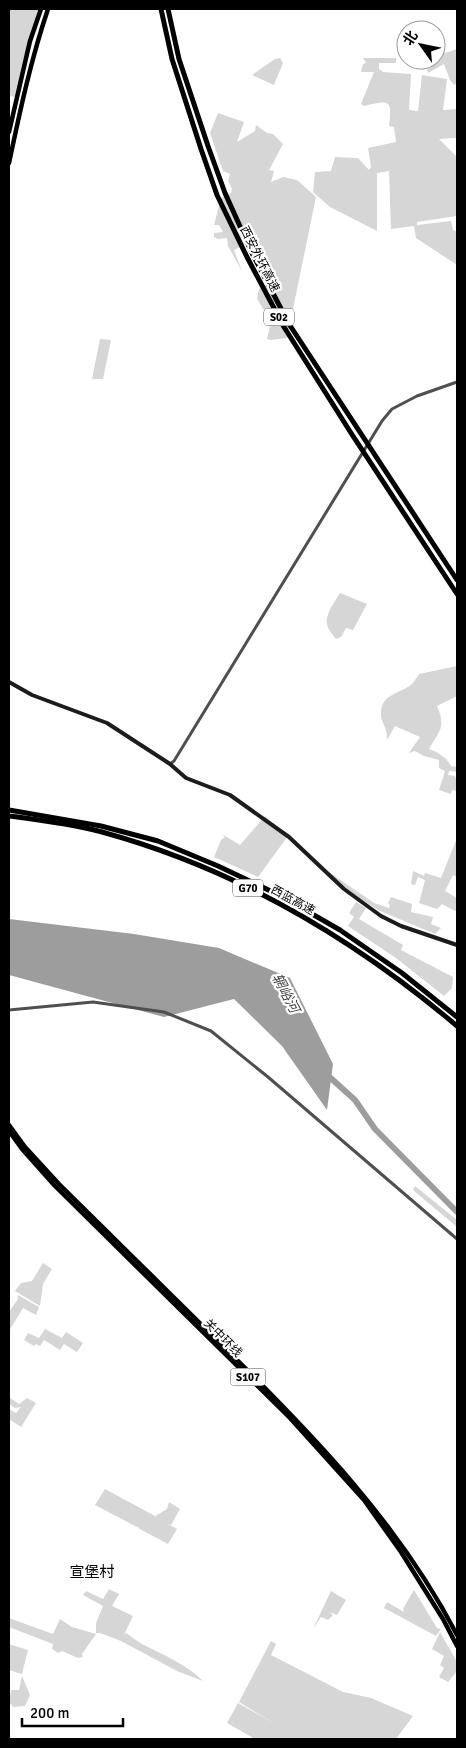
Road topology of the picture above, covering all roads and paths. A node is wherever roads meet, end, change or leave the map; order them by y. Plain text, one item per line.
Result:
1 (41, 9) edge
2 (48, 9) edge
3 (161, 9) edge
4 (168, 9) edge
5 (9, 132) edge
6 (9, 163) edge
7 (457, 382) edge
8 (457, 580) edge
9 (457, 594) edge
10 (9, 682) edge
11 (170, 764) junction
12 (9, 811) edge
13 (457, 945) edge
14 (9, 1010) edge
15 (457, 1017) edge
16 (456, 1025) edge
17 (9, 1125) edge
18 (9, 1131) edge
19 (457, 1239) edge
20 (457, 1635) edge
21 (457, 1646) edge

1 - 5 highway
2 - 6 highway
3 - 9 highway, 西安外环高速 / S02
4 - 8 highway, 西安外环高速 / S02
7 - 11 street
10 - 11 main road
11 - 13 main road
12 - 15 highway, 西蓝高速 / G70
12 - 16 highway, 西蓝高速 / G70
14 - 19 street
17 - 20 highway, 关中环线 / S107
18 - 21 highway, 关中环线 / S107

